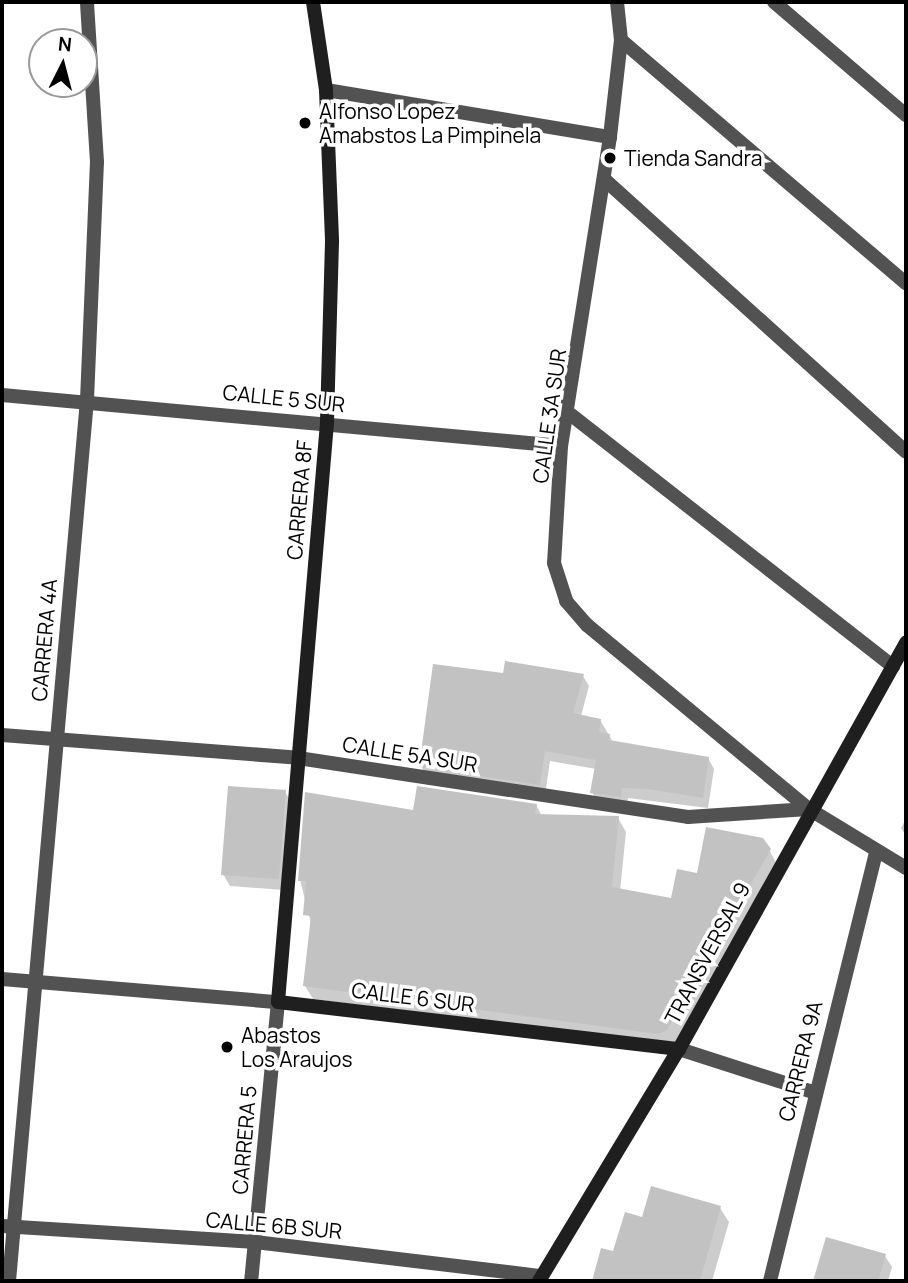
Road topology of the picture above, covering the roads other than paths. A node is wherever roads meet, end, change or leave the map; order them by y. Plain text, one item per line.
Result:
1 (88, 2) edge
2 (313, 2) edge
3 (617, 2) edge
4 (774, 2) edge
5 (621, 40) junction
6 (326, 90) junction
7 (906, 115) edge
8 (610, 137) junction
9 (604, 180) junction
10 (906, 283) edge
11 (2, 394) edge
12 (87, 400) junction
13 (570, 414) junction
14 (327, 423) junction
15 (561, 446) junction
16 (906, 452) edge
17 (906, 642) edge
18 (893, 666) junction
19 (2, 735) edge
20 (56, 738) junction
21 (298, 758) junction
22 (810, 809) junction
23 (876, 852) junction
24 (906, 868) edge
25 (2, 979) edge
26 (37, 982) junction
27 (278, 1002) junction
28 (679, 1049) junction
29 (813, 1093) junction
30 (7, 1226) edge
31 (255, 1242) junction
32 (540, 1278) edge
33 (9, 1281) edge
34 (251, 1281) edge
35 (770, 1281) edge

1 - 12 street, CARRERA 4A
2 - 6 street, CARRERA 8F
3 - 5 street, CALLE 3A SUR
4 - 7 street
5 - 8 street, CALLE 3A SUR
5 - 10 street
6 - 8 street
6 - 14 street, CARRERA 8F
8 - 9 street, CALLE 3A SUR
9 - 13 street, CALLE 3A SUR
9 - 16 street
11 - 12 street, CALLE 5 SUR
12 - 14 street, CALLE 5 SUR
12 - 20 street, CARRERA 4A
13 - 15 street, CALLE 3A SUR
13 - 18 street
14 - 15 street, CALLE 5 SUR
14 - 21 street, CARRERA 8F
15 - 22 street, CALLE 3A SUR
17 - 18 street, TRANSVERSAL 9
18 - 22 street, TRANSVERSAL 9
19 - 20 street, CALLE 5A SUR
20 - 21 street, CALLE 5A SUR
20 - 26 street, CARRERA 4A
21 - 22 street, CALLE 5A SUR
21 - 27 street, CARRERA 8F
22 - 23 street, CALLE 3A SUR
22 - 28 street, TRANSVERSAL 9
23 - 24 street, CALLE 3A SUR
23 - 29 street, CARRERA 9A
25 - 26 street, CALLE 6 SUR
26 - 27 street, CALLE 6 SUR
26 - 30 street, CARRERA 4A
27 - 28 street, CALLE 6 SUR
27 - 31 street, CARRERA 5
28 - 29 street, CALLE 6 SUR
28 - 32 street, TRANSVERSAL 9
29 - 35 street, CARRERA 9A
30 - 31 street, CALLE 6B SUR
30 - 33 street, CARRERA 4A
31 - 32 street, CALLE 6B SUR
31 - 34 street, CARRERA 5

